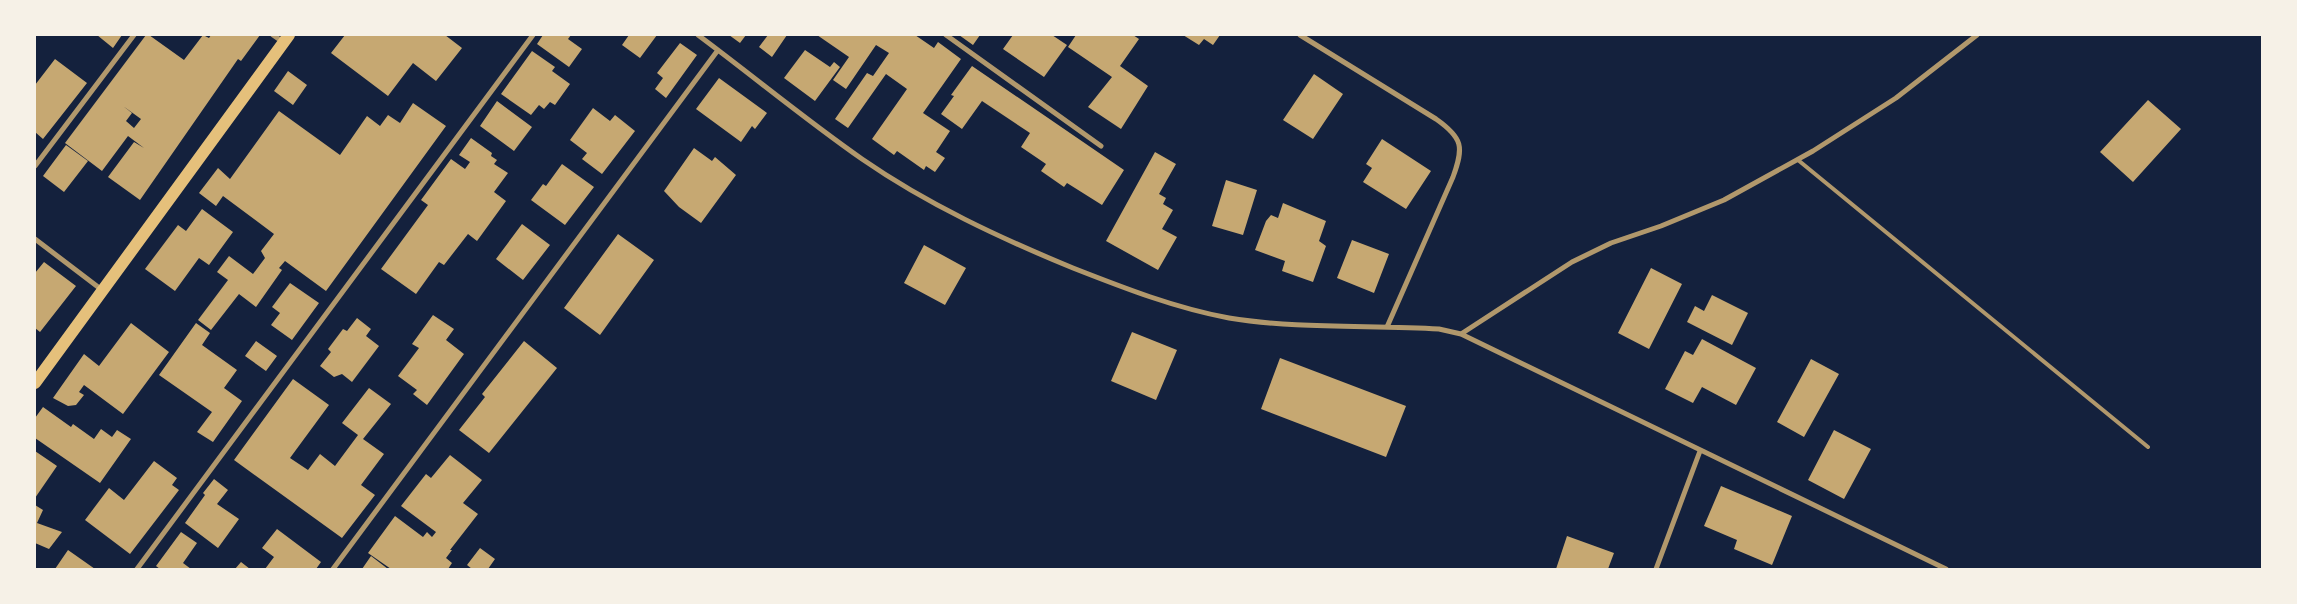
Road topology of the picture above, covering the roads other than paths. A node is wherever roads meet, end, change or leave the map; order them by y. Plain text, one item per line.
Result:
1 (134, 35) edge
2 (534, 35) edge
3 (698, 35) edge
4 (946, 35) edge
5 (1300, 35) edge
6 (1977, 35) edge
7 (282, 38) edge
8 (718, 50) junction
9 (1101, 146) dead end
10 (1798, 160) junction
11 (35, 166) edge
12 (35, 239) edge
13 (104, 291) junction
14 (1387, 327) junction
15 (1461, 334) junction
16 (35, 383) edge
17 (2148, 447) dead end
18 (1700, 451) junction
19 (137, 569) edge
20 (333, 569) edge
21 (1656, 569) edge
22 (1946, 569) edge

1 - 11 street
2 - 19 street
3 - 8 street
4 - 9 street
5 - 14 street
6 - 10 street
7 - 13 main road
8 - 14 street
8 - 20 street
10 - 15 street
10 - 17 lane
12 - 13 street
13 - 16 main road
14 - 15 street
15 - 18 street
18 - 21 street
18 - 22 street

